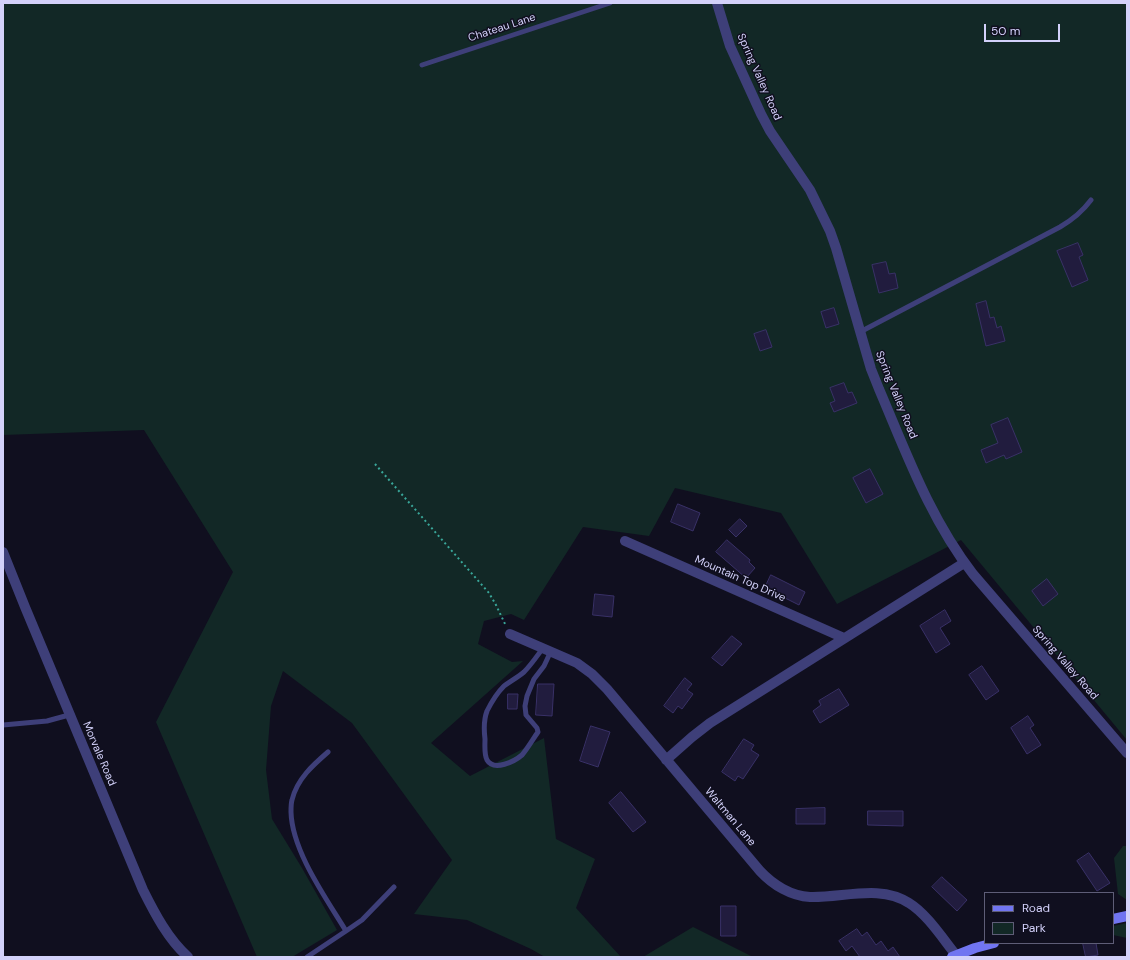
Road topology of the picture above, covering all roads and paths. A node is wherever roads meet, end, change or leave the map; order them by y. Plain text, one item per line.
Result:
1 (610, 3) edge
2 (717, 3) edge
3 (422, 65) dead end
4 (1091, 200) dead end
5 (860, 332) junction
6 (375, 464) dead end
7 (625, 541) dead end
8 (3, 552) edge
9 (964, 562) junction
10 (510, 634) joint
11 (844, 638) junction
12 (547, 650) junction
13 (69, 715) junction
14 (3, 725) edge
15 (328, 752) dead end
16 (1127, 753) edge
17 (666, 760) junction
18 (394, 887) dead end
19 (1127, 916) edge
20 (1114, 919) edge
21 (346, 931) junction
22 (990, 944) edge
23 (954, 956) edge
24 (188, 957) edge
25 (307, 957) edge

1 - 3 lane, Chateau Lane
2 - 5 street, Spring Valley Road
4 - 5 lane
5 - 9 street, Spring Valley Road
6 - 10 path
7 - 11 street, Mountain Top Drive
8 - 13 street, Morvale Road
9 - 11 street
9 - 16 street, Spring Valley Road
10 - 12 street, Waltman Lane
11 - 17 street
12 - 12 lane
12 - 17 street, Waltman Lane
13 - 14 lane
13 - 24 street, Morvale Road
15 - 21 lane
17 - 23 street, Waltman Lane
18 - 21 lane
19 - 20 main road
21 - 25 lane
22 - 23 main road

